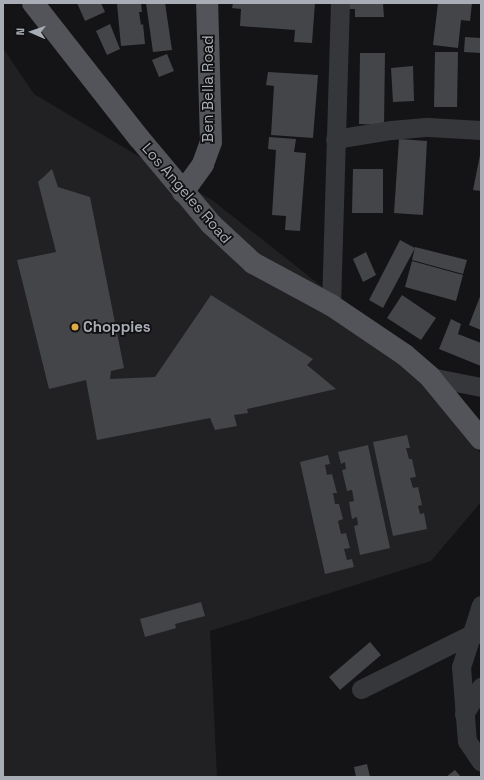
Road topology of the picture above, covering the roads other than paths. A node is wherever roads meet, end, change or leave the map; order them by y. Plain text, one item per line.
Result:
1 (33, 3) edge
2 (206, 3) edge
3 (340, 3) edge
4 (481, 130) edge
5 (335, 139) junction
6 (183, 192) junction
7 (330, 305) junction
8 (430, 377) junction
9 (481, 387) edge
10 (481, 439) edge
11 (481, 605) edge
12 (476, 634) edge
13 (481, 687) edge
14 (361, 689) dead end
15 (464, 714) junction
16 (481, 762) edge

1 - 6 main road, Los Angeles Road
2 - 6 main road, Ben Bella Road
3 - 5 street
4 - 5 street
5 - 7 street
6 - 7 main road, Los Angeles Road
7 - 8 main road, Los Angeles Road
8 - 9 street
8 - 10 main road, Los Angeles Road
11 - 12 street
12 - 14 street
12 - 15 street
13 - 15 street
15 - 16 street

